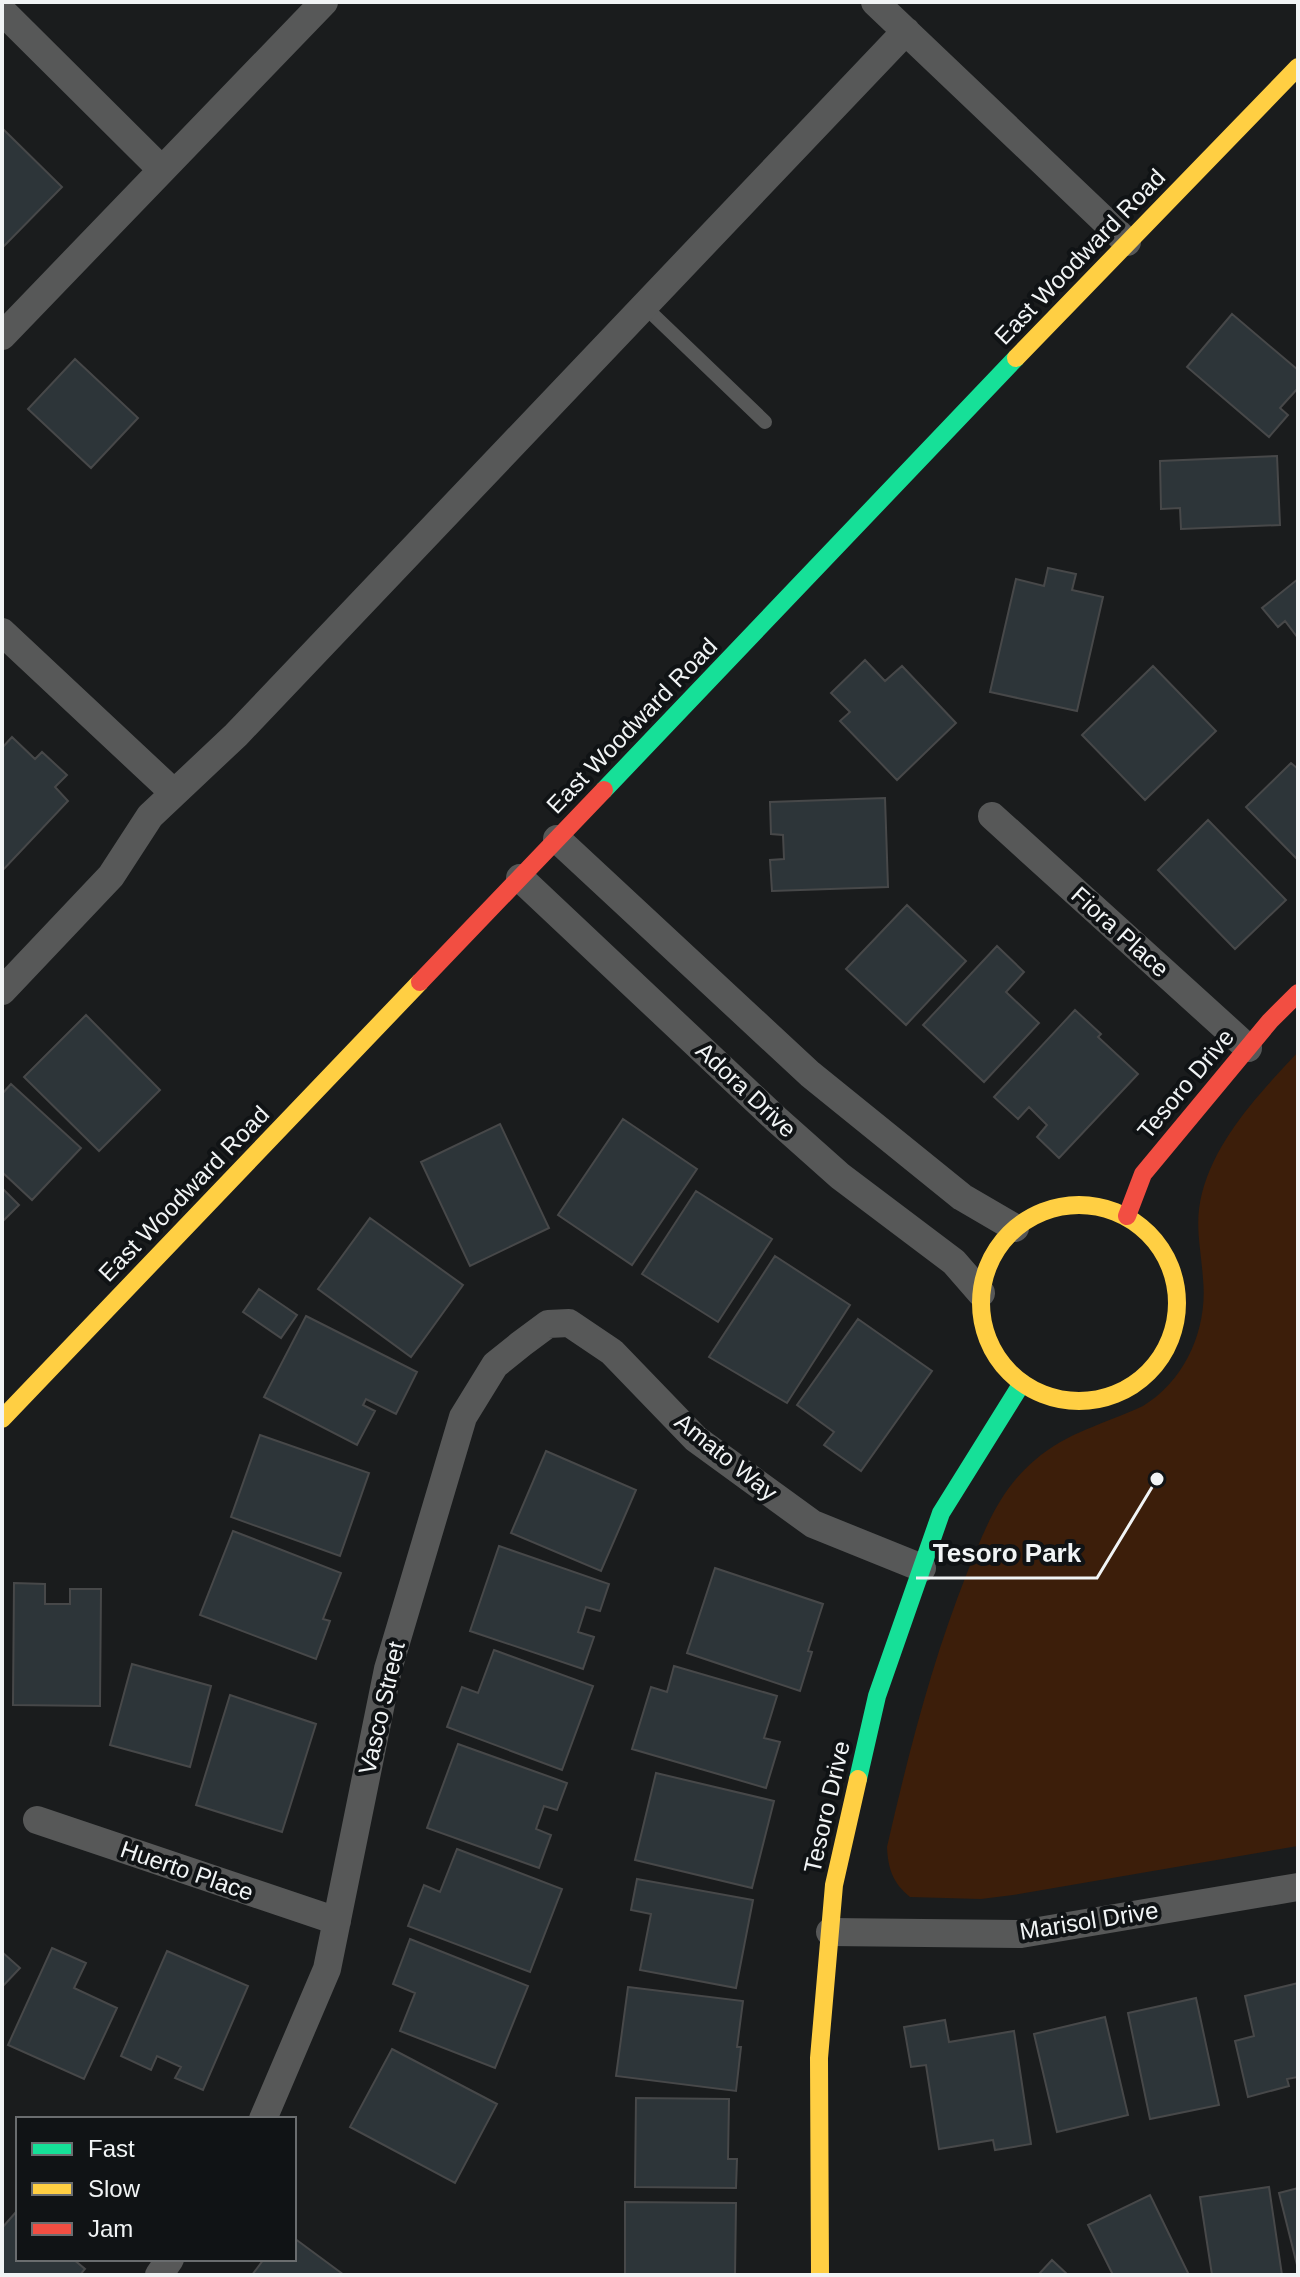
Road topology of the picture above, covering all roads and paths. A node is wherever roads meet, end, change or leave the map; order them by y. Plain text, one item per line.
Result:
1 (324, 2) edge
2 (875, 2) edge
3 (2, 11) edge
4 (906, 31) junction
5 (1298, 67) edge
6 (162, 170) junction
7 (1127, 242) junction
8 (644, 306) junction
9 (2, 336) edge
10 (765, 422) dead end
11 (2, 632) edge
12 (173, 792) junction
13 (992, 816) dead end
14 (557, 839) junction
15 (520, 878) junction
16 (2, 991) edge
17 (1298, 993) edge
18 (1248, 1048) junction
19 (1127, 1216) junction
20 (1015, 1228) junction
21 (981, 1293) junction
22 (548, 1324) joint
23 (1022, 1383) junction
24 (2, 1419) edge
25 (922, 1568) junction
26 (37, 1820) dead end
27 (1298, 1887) edge
28 (337, 1921) junction
29 (830, 1932) junction
30 (264, 2117) edge
31 (820, 2275) edge

1 - 6 street
2 - 4 street
3 - 6 street
4 - 7 street
4 - 8 street
5 - 7 street, East Woodward Road
6 - 9 street
7 - 14 street, East Woodward Road
8 - 10 lane
8 - 12 street
11 - 12 street
12 - 16 street
13 - 18 street, Fiora Place
14 - 15 street, East Woodward Road
14 - 20 street
15 - 21 street, Adora Drive
15 - 24 street, East Woodward Road
17 - 18 street, Tesoro Drive
18 - 19 street, Tesoro Drive
19 - 20 street
19 - 23 street
20 - 21 street
21 - 23 street
22 - 25 street, Amato Way
22 - 28 street, Vasco Street
23 - 25 street, Tesoro Drive
25 - 29 street, Tesoro Drive
26 - 28 street, Huerto Place
27 - 29 street, Marisol Drive
28 - 30 street, Vasco Street
29 - 31 street, Tesoro Drive

